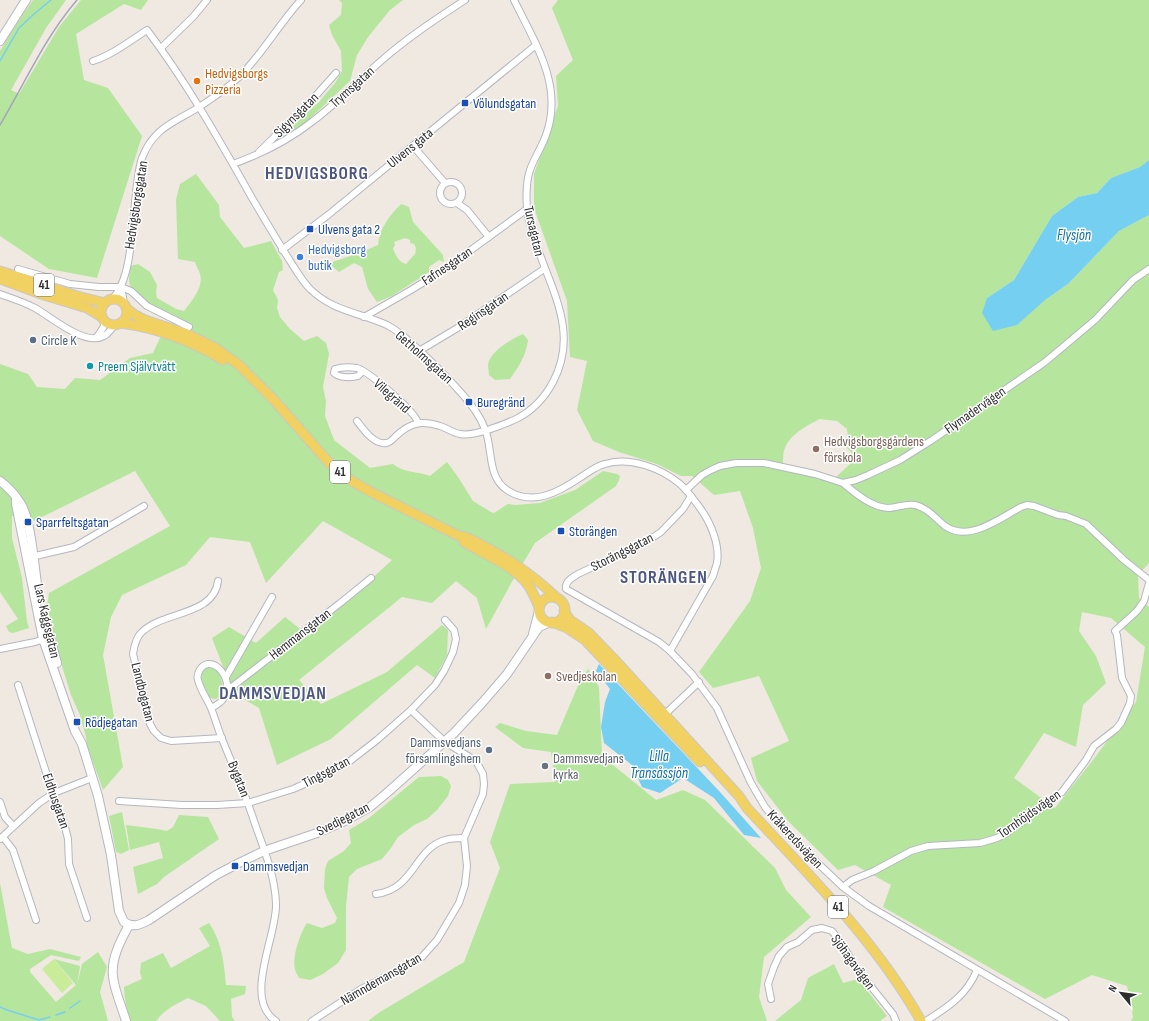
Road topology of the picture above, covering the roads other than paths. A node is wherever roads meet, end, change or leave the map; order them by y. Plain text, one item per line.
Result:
1 (26, 0) edge
2 (207, 0) edge
3 (301, 0) edge
4 (465, 0) edge
5 (514, 0) edge
6 (0, 40) edge
7 (536, 45) junction
8 (161, 48) junction
9 (93, 61) dead end
10 (336, 73) dead end
11 (199, 107) junction
12 (413, 146) junction
13 (255, 156) junction
14 (233, 164) junction
15 (445, 183) junction
16 (457, 203) junction
17 (527, 209) junction
18 (490, 237) junction
19 (282, 250) junction
20 (18, 269) dead end
21 (544, 269) junction
22 (1149, 269) edge
23 (0, 271) edge
24 (0, 279) edge
25 (121, 287) junction
26 (0, 294) edge
27 (108, 301) junction
28 (126, 306) junction
29 (364, 317) junction
30 (104, 319) junction
31 (118, 324) junction
32 (189, 327) dead end
33 (97, 337) junction
34 (420, 351) junction
35 (363, 371) dead end
36 (246, 374) junction
37 (357, 421) dead end
38 (418, 423) junction
39 (486, 430) junction
40 (0, 481) edge
41 (843, 483) junction
42 (686, 490) junction
43 (691, 496) junction
44 (144, 506) dead end
45 (459, 536) junction
46 (30, 557) junction
47 (370, 578) dead end
48 (218, 581) dead end
49 (1149, 581) edge
50 (566, 586) joint
51 (272, 596) dead end
52 (557, 598) junction
53 (539, 609) junction
54 (564, 611) junction
55 (445, 620) dead end
56 (551, 622) junction
57 (532, 636) junction
58 (46, 638) junction
59 (0, 650) edge
60 (670, 651) junction
61 (226, 677) junction
62 (699, 682) junction
63 (18, 685) dead end
64 (227, 688) junction
65 (211, 708) junction
66 (411, 710) junction
67 (662, 716) junction
68 (222, 738) junction
69 (445, 742) junction
70 (92, 778) junction
71 (53, 794) junction
72 (119, 801) dead end
73 (0, 802) edge
74 (248, 803) junction
75 (13, 826) junction
76 (2, 838) edge
77 (464, 838) junction
78 (264, 851) junction
79 (843, 887) junction
80 (376, 894) dead end
81 (87, 918) dead end
82 (36, 920) dead end
83 (129, 925) junction
84 (977, 970) junction
85 (771, 999) dead end
86 (126, 1021) edge
87 (276, 1021) edge
88 (312, 1021) edge
89 (896, 1021) edge
90 (921, 1021) edge
91 (926, 1021) edge
92 (1065, 1021) edge

1 - 6 street
2 - 8 street
3 - 11 street, Hedvigsborgsgatan
4 - 13 street, Trymsgatan
5 - 7 street, Tursagatan
7 - 12 street, Ulvens gata
7 - 17 street, Tursagatan
8 - 9 street, Getholmsgatan
8 - 11 street, Getholmsgatan
10 - 13 street, Sigynsgatan
11 - 14 street, Getholmsgatan
11 - 25 street, Hedvigsborgsgatan
12 - 15 street
12 - 19 street, Ulvens gata
13 - 14 street, Trymsgatan
14 - 19 street, Getholmsgatan
15 - 16 street
15 - 16 street
16 - 18 street
17 - 18 street, Fafnesgatan
17 - 21 street, Tursagatan
18 - 29 street, Fafnesgatan
19 - 29 street, Getholmsgatan
20 - 25 street
21 - 34 street, Reginsgatan
21 - 39 street, Tursagatan
22 - 41 street, Flymadervägen
23 - 27 main road, 41
24 - 30 main road, 41
25 - 27 street, Hedvigsborgsgatan
25 - 28 street, Hedvigsborgsgatan
25 - 32 street
26 - 33 street
27 - 28 main road, 41
27 - 30 main road
28 - 31 main road
28 - 36 main road, 41
29 - 34 street, Getholmsgatan
30 - 31 main road, 41
30 - 33 street
31 - 33 street
31 - 36 main road, 41
34 - 39 street, Getholmsgatan
35 - 38 street, Vilegränd
36 - 45 main road, 41
37 - 38 street
38 - 39 street, Tursagatan
39 - 42 street, Getholmsgatan
40 - 46 street, Lars Kaggsgatan
41 - 42 street
41 - 49 street
42 - 43 street, Getholmsgatan
43 - 50 street, Storängsgatan
43 - 60 street, Getholmsgatan
44 - 46 street
45 - 52 main road, 41
45 - 53 main road, 41
46 - 58 street, Lars Kaggsgatan
47 - 64 street, Hemmansgatan
48 - 68 street, Landbogatan
49 - 79 street, Tornhöjdsvägen
50 - 60 street, Kråkeredsvägen
51 - 61 street
52 - 53 main road
52 - 54 main road, 41
53 - 56 main road, 41
53 - 57 street, Svedjegatan
54 - 56 main road
54 - 67 main road, 41
55 - 66 street, Tingsgatan
56 - 57 street, Svedjegatan
56 - 67 main road, 41
57 - 69 street, Svedjegatan
58 - 59 street
58 - 70 street, Lars Kaggsgatan
60 - 62 street, Kråkeredsvägen
61 - 64 street
61 - 65 street, Bygatan
62 - 67 street
62 - 79 street, Kråkeredsvägen
63 - 71 street, Eldhusgatan
64 - 65 street
65 - 68 street, Bygatan
66 - 69 street, Nämndemansgatan
66 - 74 street, Tingsgatan
67 - 90 main road, 41
68 - 74 street, Bygatan
69 - 77 street, Nämndemansgatan
69 - 78 street, Svedjegatan
70 - 71 street
70 - 83 street, Lars Kaggsgatan
71 - 75 street
71 - 81 street, Eldhusgatan
72 - 74 street, Tingsgatan
73 - 75 street
74 - 78 street, Bygatan
75 - 76 street
76 - 82 street
77 - 80 street
77 - 88 street, Nämndemansgatan
78 - 83 street, Svedjegatan
78 - 87 street
79 - 84 street, Kråkeredsvägen
83 - 86 street
84 - 91 street
84 - 92 street, Kråkeredsvägen
85 - 89 street, Sjöhagavägen

